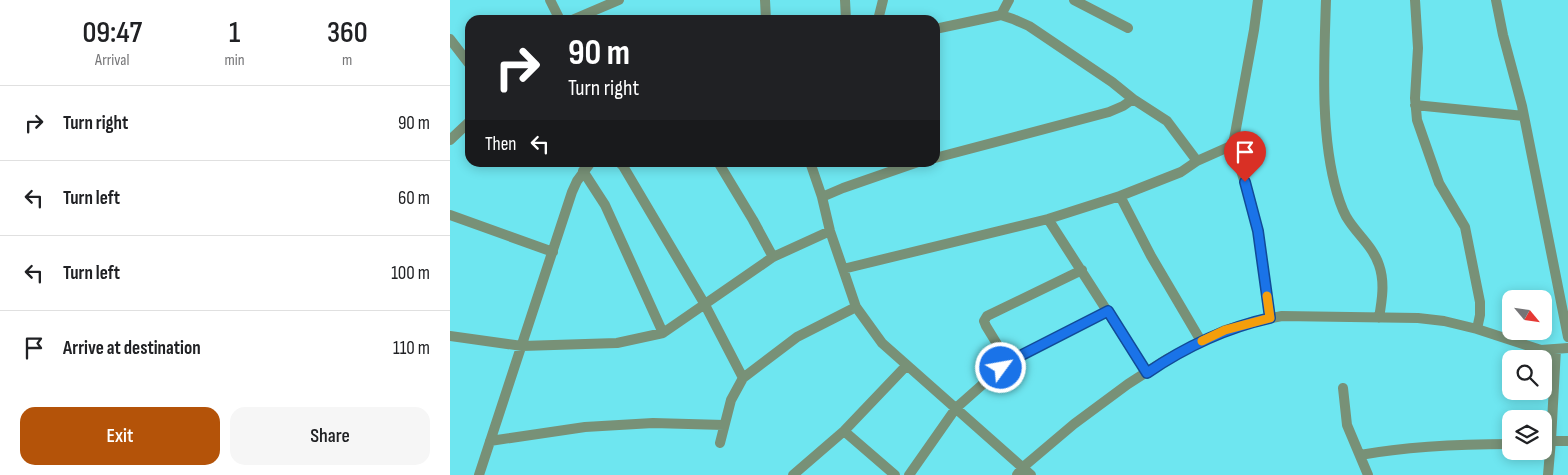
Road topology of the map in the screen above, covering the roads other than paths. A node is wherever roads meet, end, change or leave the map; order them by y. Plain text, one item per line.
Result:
1 (550, 0) edge
2 (619, 0) edge
3 (765, 0) edge
4 (845, 0) edge
5 (883, 0) edge
6 (1009, 0) edge
7 (1074, 0) edge
8 (1258, 0) edge
9 (1326, 0) edge
10 (1415, 0) edge
11 (1496, 0) edge
12 (558, 15) edge
13 (584, 15) edge
14 (766, 15) edge
15 (846, 15) edge
16 (879, 15) edge
17 (1001, 15) junction
18 (940, 28) edge
19 (1128, 28) dead end
20 (450, 40) edge
21 (465, 59) edge
22 (1133, 98) junction
23 (1415, 105) junction
24 (1524, 116) junction
25 (465, 126) edge
26 (450, 140) edge
27 (1233, 145) junction
28 (940, 157) edge
29 (1197, 161) junction
30 (587, 167) edge
31 (624, 167) edge
32 (721, 167) edge
33 (812, 167) edge
34 (902, 167) edge
35 (583, 172) junction
36 (1120, 196) junction
37 (822, 197) junction
38 (450, 215) edge
39 (1048, 220) junction
40 (830, 231) junction
41 (553, 252) junction
42 (773, 257) junction
43 (843, 270) junction
44 (1082, 270) junction
45 (704, 303) junction
46 (856, 307) junction
47 (1108, 311) junction
48 (1270, 318) junction
49 (1379, 318) junction
50 (1477, 329) junction
51 (663, 333) junction
52 (450, 336) edge
53 (1568, 337) edge
54 (1200, 342) junction
55 (522, 346) junction
56 (1568, 348) edge
57 (1556, 349) junction
58 (1008, 362) junction
59 (906, 366) junction
60 (1147, 373) junction
61 (743, 378) junction
62 (1343, 388) dead end
63 (956, 408) junction
64 (1551, 410) edge
65 (724, 424) junction
66 (844, 431) junction
67 (490, 441) junction
68 (1552, 441) edge
69 (1568, 441) edge
70 (720, 443) dead end
71 (1502, 444) edge
72 (1360, 455) junction
73 (1548, 460) edge
74 (1019, 472) edge
75 (479, 475) edge
76 (793, 475) edge
77 (895, 475) edge
78 (909, 475) edge
79 (1031, 475) edge
80 (1368, 475) edge
81 (1548, 475) edge

1 - 12 street
2 - 13 street
3 - 14 street
4 - 15 street
5 - 16 street
6 - 17 street
7 - 19 street
8 - 27 street
9 - 49 street
10 - 23 street
11 - 24 street
17 - 18 street
17 - 22 street
20 - 21 street
22 - 28 street
22 - 29 street
23 - 24 street
23 - 50 street
24 - 53 street
25 - 26 street
27 - 29 street
27 - 48 street
29 - 36 street
30 - 35 street
31 - 45 street
32 - 42 street
33 - 37 street
34 - 37 street
35 - 41 street
35 - 51 street
36 - 39 street
36 - 54 street
37 - 40 street
38 - 41 street
39 - 43 street
39 - 44 street
40 - 42 street
40 - 43 street
41 - 55 street
42 - 45 street
43 - 46 street
44 - 47 street
44 - 58 street
45 - 51 street
45 - 61 street
46 - 59 street
46 - 61 street
47 - 58 street
47 - 60 street
48 - 49 street
48 - 54 street
49 - 50 street
50 - 57 street
51 - 55 street
52 - 55 street
54 - 60 street
55 - 67 street
56 - 57 street
57 - 64 street
58 - 63 street
59 - 63 street
59 - 66 street
60 - 74 street
61 - 65 street
62 - 72 street
63 - 74 street
63 - 78 street
65 - 67 street
65 - 70 street
66 - 76 street
66 - 77 street
67 - 75 street
68 - 69 street
71 - 72 street
72 - 80 street
73 - 81 street
74 - 79 street

